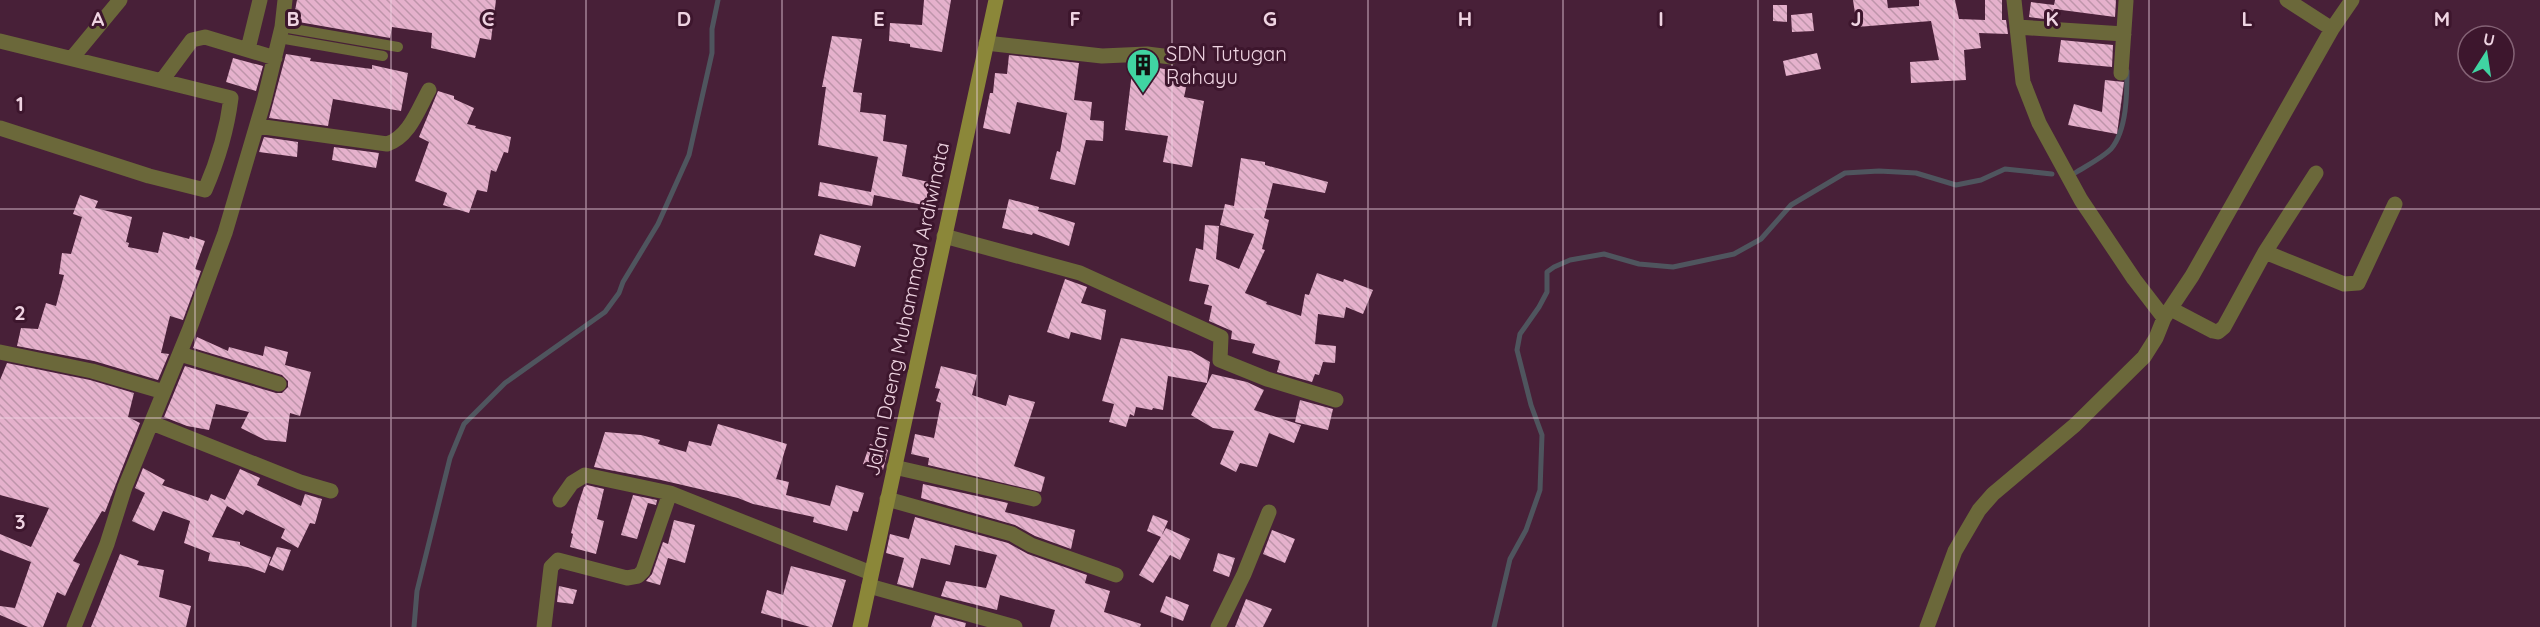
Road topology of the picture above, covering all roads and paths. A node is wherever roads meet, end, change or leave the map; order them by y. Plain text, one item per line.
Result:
1 (120, 0) edge
2 (260, 0) edge
3 (285, 0) edge
4 (996, 0) edge
5 (2014, 0) edge
6 (2287, 0) edge
7 (2352, 0) edge
8 (2126, 1) edge
9 (2017, 27) junction
10 (2332, 29) junction
11 (281, 33) junction
12 (2124, 34) junction
13 (0, 41) edge
14 (986, 43) junction
15 (398, 47) dead end
16 (248, 50) junction
17 (383, 56) dead end
18 (1171, 57) dead end
19 (72, 58) junction
20 (274, 58) junction
21 (2121, 73) dead end
22 (163, 80) junction
23 (429, 90) dead end
24 (256, 126) junction
25 (0, 128) edge
26 (2316, 173) dead end
27 (2395, 204) dead end
28 (944, 236) junction
29 (2265, 252) junction
30 (2168, 314) junction
31 (0, 352) edge
32 (180, 354) junction
33 (279, 384) dead end
34 (164, 392) junction
35 (1335, 400) dead end
36 (152, 423) junction
37 (894, 467) junction
38 (331, 491) dead end
39 (670, 493) junction
40 (887, 499) junction
41 (1034, 499) dead end
42 (560, 500) dead end
43 (1269, 512) dead end
44 (1116, 575) dead end
45 (870, 579) junction
46 (74, 627) edge
47 (544, 627) edge
48 (860, 627) edge
49 (1015, 627) edge
50 (1218, 627) edge
51 (1927, 627) edge

1 - 19 street
2 - 16 street
3 - 11 street
4 - 14 main road, Jalan Daeng Muhammad Ardiwinata
5 - 9 street
6 - 10 street
7 - 10 street
8 - 12 street
9 - 12 street
9 - 30 street
10 - 30 street
11 - 15 lane
11 - 17 lane
11 - 20 street
12 - 21 street
13 - 19 street
14 - 18 street
14 - 28 main road, Jalan Daeng Muhammad Ardiwinata
16 - 20 street
16 - 22 street
19 - 22 street
20 - 24 street
22 - 25 street
23 - 24 street
24 - 32 street
26 - 29 street
27 - 29 street
28 - 35 street
28 - 37 main road, Jalan Daeng Muhammad Ardiwinata
29 - 30 street
30 - 51 street
31 - 34 street
32 - 33 street
32 - 34 street
34 - 36 street
36 - 38 street
36 - 46 street
37 - 40 main road, Jalan Daeng Muhammad Ardiwinata
37 - 41 street
39 - 42 street
39 - 45 street
39 - 47 street
40 - 44 street
40 - 45 main road, Jalan Daeng Muhammad Ardiwinata
43 - 50 street
45 - 48 main road, Jalan Daeng Muhammad Ardiwinata
45 - 49 street

